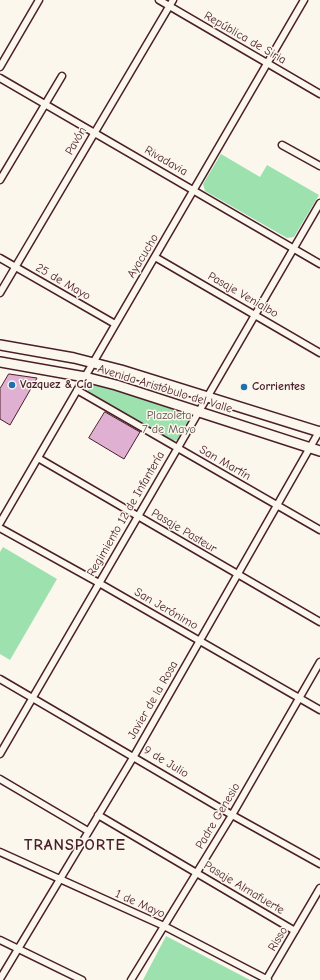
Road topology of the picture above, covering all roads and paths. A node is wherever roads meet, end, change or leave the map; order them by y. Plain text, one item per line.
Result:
1 (39, 0) edge
2 (159, 0) edge
3 (304, 0) edge
4 (171, 3) edge
5 (267, 63) junction
6 (0, 67) edge
7 (62, 76) dead end
8 (0, 78) edge
9 (320, 94) edge
10 (46, 103) junction
11 (94, 131) junction
12 (282, 145) dead end
13 (320, 166) edge
14 (0, 180) edge
15 (194, 190) junction
16 (320, 203) edge
17 (294, 248) junction
18 (155, 257) junction
19 (0, 258) edge
20 (320, 264) edge
21 (15, 267) junction
22 (0, 293) edge
23 (256, 314) junction
24 (115, 324) junction
25 (0, 345) edge
26 (320, 353) edge
27 (0, 362) edge
28 (93, 363) junction
29 (85, 377) junction
30 (77, 390) junction
31 (208, 396) junction
32 (198, 412) junction
33 (320, 431) edge
34 (310, 448) junction
35 (177, 449) junction
36 (320, 451) edge
37 (38, 458) junction
38 (277, 506) junction
39 (138, 516) junction
40 (0, 523) edge
41 (0, 528) edge
42 (320, 530) edge
43 (237, 575) junction
44 (99, 583) junction
45 (320, 622) edge
46 (199, 641) junction
47 (320, 662) edge
48 (0, 679) edge
49 (33, 697) junction
50 (299, 698) junction
51 (320, 710) edge
52 (0, 754) edge
53 (134, 756) junction
54 (0, 779) edge
55 (98, 815) junction
56 (232, 815) junction
57 (88, 831) junction
58 (0, 852) edge
59 (320, 864) edge
60 (197, 872) junction
61 (60, 880) junction
62 (320, 888) edge
63 (164, 926) junction
64 (295, 931) junction
65 (0, 940) edge
66 (18, 949) junction
67 (0, 979) edge
68 (82, 980) edge
69 (131, 980) edge
70 (267, 980) edge

1 - 6 street
2 - 4 street, República de Siria
3 - 5 street, Ayacucho
4 - 5 street, República de Siria
4 - 11 street, Pavón
5 - 9 street, República de Siria
5 - 15 street, Ayacucho
7 - 10 street
8 - 10 street, Rivadavia
10 - 11 street, Rivadavia
10 - 14 street
11 - 15 street, Rivadavia
11 - 21 street, Pavón
12 - 13 street
15 - 17 street, Rivadavia
15 - 18 street, Ayacucho
16 - 17 street, Regimiento 12 de Infantería
17 - 20 street, Rivadavia
17 - 23 street, Regimiento 12 de Infantería
18 - 23 street, Pasaje Venialbo
18 - 24 street, Ayacucho
19 - 21 street, 25 de Mayo
21 - 22 street, Pavón
21 - 24 street, 25 de Mayo
23 - 26 street, Pasaje Venialbo
23 - 31 street, Regimiento 12 de Infantería
24 - 28 street, Ayacucho
25 - 28 main road, Avenida Aristóbulo del Valle
27 - 29 main road, Avenida Aristóbulo del Valle
28 - 29 street, Ayacucho
28 - 31 main road, Avenida Aristóbulo del Valle
29 - 30 street, Ayacucho
29 - 32 main road, Avenida Aristóbulo del Valle
30 - 35 street, San Martín
30 - 37 street, Ayacucho
31 - 32 street, Regimiento 12 de Infantería
31 - 33 main road, Avenida Aristóbulo del Valle
32 - 34 main road, Avenida Aristóbulo del Valle
32 - 35 street, Regimiento 12 de Infantería
33 - 34 street, Javier de la Rosa
34 - 36 main road, Avenida Aristóbulo del Valle
34 - 38 street, Javier de la Rosa
35 - 38 street, San Martín
35 - 39 street, Regimiento 12 de Infantería
37 - 39 street, Pasaje Pasteur
37 - 40 street, Ayacucho
38 - 42 street, San Martín
38 - 43 street, Javier de la Rosa
39 - 43 street, Pasaje Pasteur
39 - 44 street, Regimiento 12 de Infantería
41 - 44 street, San Jerónimo
43 - 45 street, Pasaje Pasteur
43 - 46 street, Javier de la Rosa
44 - 46 street, San Jerónimo
44 - 49 street, Regimiento 12 de Infantería
46 - 50 street, San Jerónimo
46 - 53 street, Javier de la Rosa
47 - 50 street, Padre Genesio
48 - 49 street, 9 de Julio
49 - 52 street, Regimiento 12 de Infantería
49 - 53 street, 9 de Julio
50 - 51 street, San Jerónimo
50 - 56 street, Padre Genesio
53 - 55 street, Javier de la Rosa
53 - 56 street, 9 de Julio
54 - 57 street
55 - 57 street, Javier de la Rosa
55 - 60 street, Pasaje Almafuerte
56 - 59 street, 9 de Julio
56 - 60 street, Padre Genesio
57 - 61 street, Javier de la Rosa
58 - 61 street, 1 de Mayo
60 - 63 street, Padre Genesio
60 - 64 street, Pasaje Almafuerte
61 - 63 street, 1 de Mayo
61 - 66 street, Javier de la Rosa
62 - 64 street, Risso
63 - 69 street, Padre Genesio
63 - 70 street, 1 de Mayo
64 - 70 street, Risso
65 - 66 street
66 - 67 street, Javier de la Rosa
66 - 68 street

